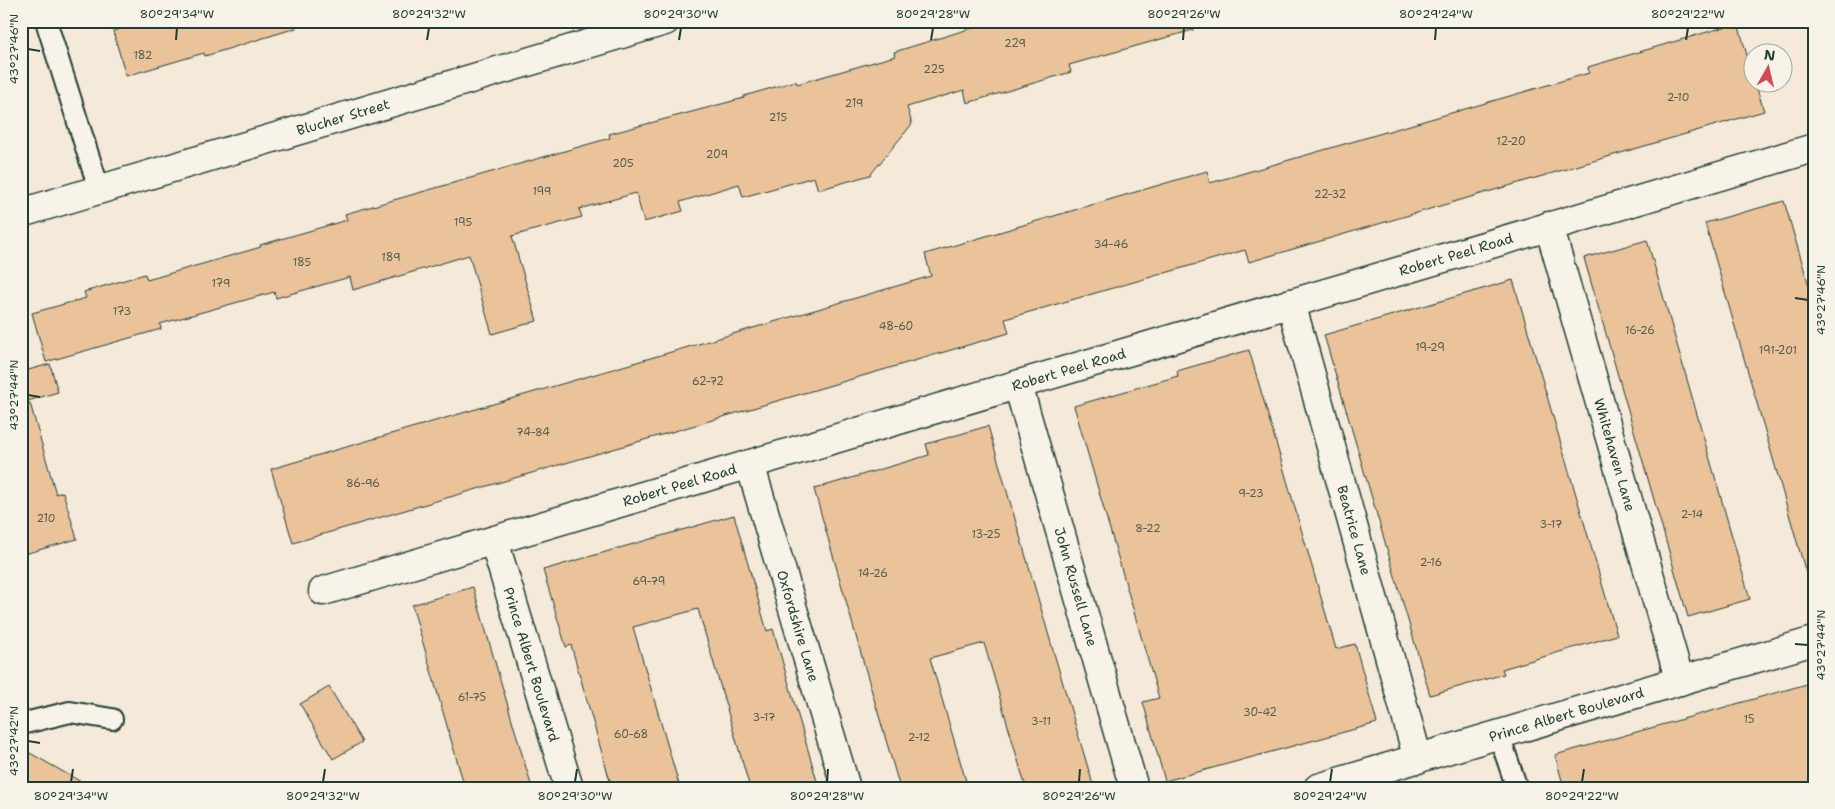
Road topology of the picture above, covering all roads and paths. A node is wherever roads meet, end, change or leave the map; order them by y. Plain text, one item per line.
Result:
1 (46, 21) edge
2 (665, 21) edge
3 (1814, 148) edge
4 (99, 189) junction
5 (21, 213) edge
6 (1549, 226) junction
7 (1291, 304) junction
8 (1018, 385) junction
9 (750, 464) junction
10 (494, 540) junction
11 (323, 591) dead end
12 (1814, 642) edge
13 (1680, 681) junction
14 (112, 720) dead end
15 (21, 724) edge
16 (1499, 735) junction
17 (1418, 759) junction
18 (569, 788) edge
19 (846, 788) edge
20 (1134, 788) edge
21 (1318, 788) edge
22 (1517, 788) edge

1 - 4 lane
2 - 4 street, Blucher Street
3 - 6 street, Robert Peel Road
4 - 5 street, Blucher Street
6 - 7 street, Robert Peel Road
6 - 13 street, Whitehaven Lane
7 - 8 street, Robert Peel Road
7 - 17 street, Beatrice Lane
8 - 9 street, Robert Peel Road
8 - 20 street, John Russell Lane
9 - 10 street, Robert Peel Road
9 - 19 street, Oxfordshire Lane
10 - 11 street, Robert Peel Road
10 - 18 street, Prince Albert Boulevard
12 - 13 street, Prince Albert Boulevard
13 - 16 street, Prince Albert Boulevard
14 - 15 lane
16 - 17 street, Prince Albert Boulevard
16 - 22 lane
17 - 21 street, Prince Albert Boulevard

